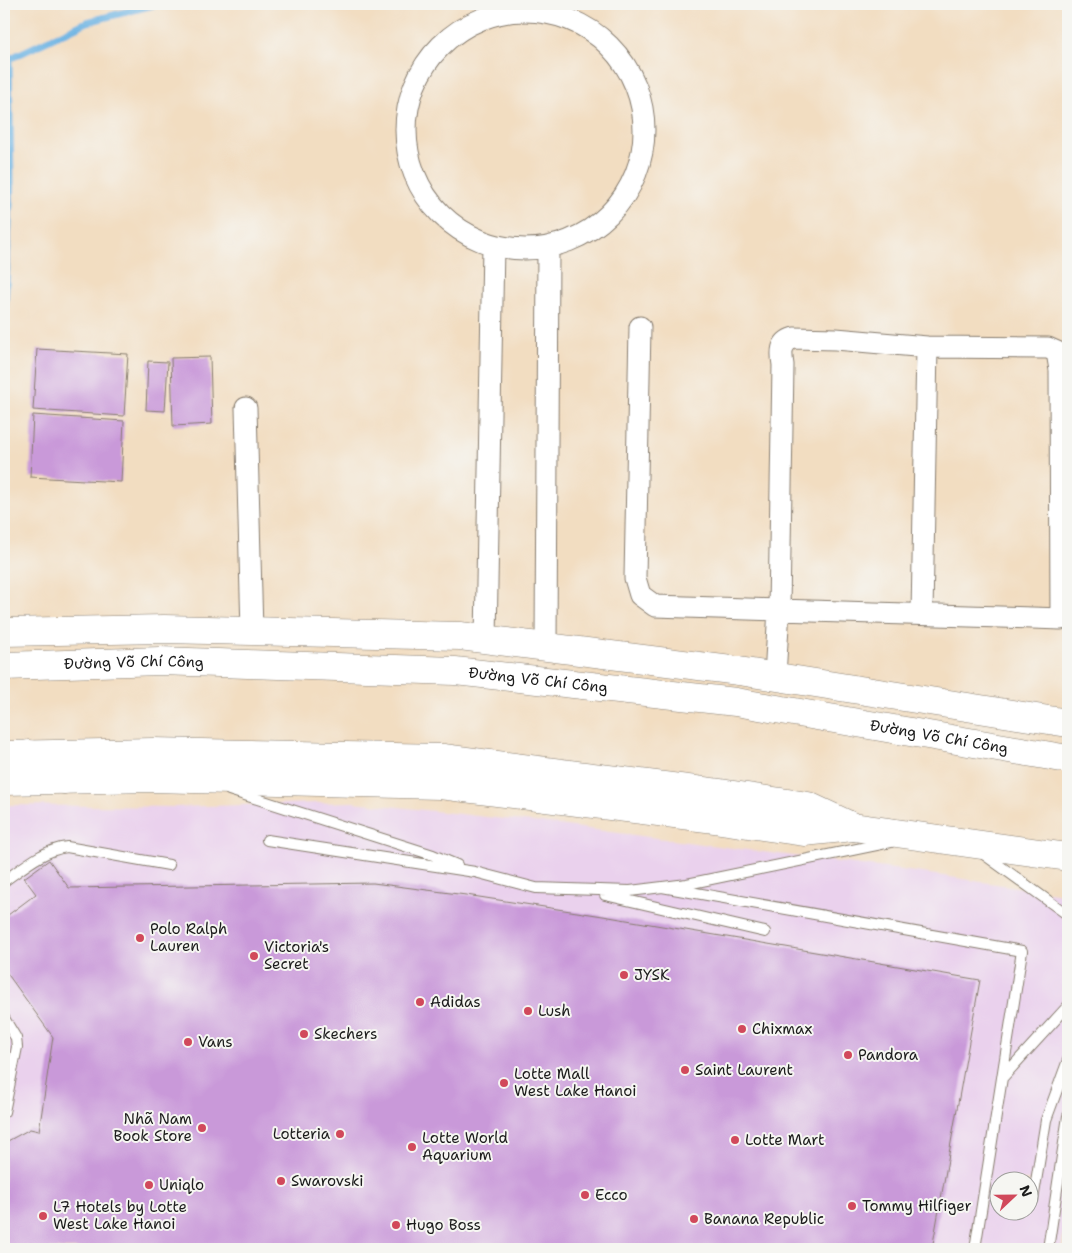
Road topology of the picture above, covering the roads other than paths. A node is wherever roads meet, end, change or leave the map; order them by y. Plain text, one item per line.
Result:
1 (493, 245) junction
2 (548, 247) junction
3 (640, 327) dead end
4 (927, 347) junction
5 (246, 408) dead end
6 (779, 609) junction
7 (922, 614) junction
8 (252, 631) junction
9 (4, 632) edge
10 (486, 640) junction
11 (546, 647) junction
12 (4, 666) edge
13 (775, 676) junction
14 (1068, 723) edge
15 (17, 754) edge
16 (1068, 759) edge
17 (195, 779) junction
18 (64, 780) junction
19 (4, 781) edge
20 (852, 827) junction
21 (920, 836) junction
22 (267, 840) dead end
23 (967, 842) junction
24 (1068, 857) edge
25 (170, 865) dead end
26 (475, 872) junction
27 (4, 881) edge
28 (662, 887) junction
29 (584, 891) junction
30 (1068, 915) edge
31 (765, 932) dead end
32 (1068, 1006) edge
33 (4, 1018) edge
34 (1068, 1060) edge
35 (1002, 1078) junction
36 (4, 1112) edge
37 (1068, 1116) edge
38 (1038, 1170) edge
39 (976, 1249) edge
40 (1048, 1249) edge

1 - 2 street
1 - 2 street
1 - 10 street
2 - 11 street
3 - 6 street
4 - 6 street
4 - 7 street
4 - 7 street
5 - 8 street
6 - 7 street
6 - 13 street
8 - 9 main road
8 - 10 main road
10 - 11 main road
11 - 13 main road
12 - 16 main road, Đường Võ Chí Công
13 - 14 main road
15 - 18 main road
15 - 20 main road
17 - 18 main road
17 - 20 main road
17 - 26 lane
18 - 19 main road
20 - 21 main road
21 - 23 main road
21 - 28 lane
22 - 26 lane
23 - 24 main road
23 - 30 lane
25 - 27 lane
26 - 29 lane
28 - 29 lane
28 - 35 lane
29 - 31 lane
32 - 35 lane
33 - 36 lane
34 - 38 lane
35 - 39 lane
37 - 40 lane

